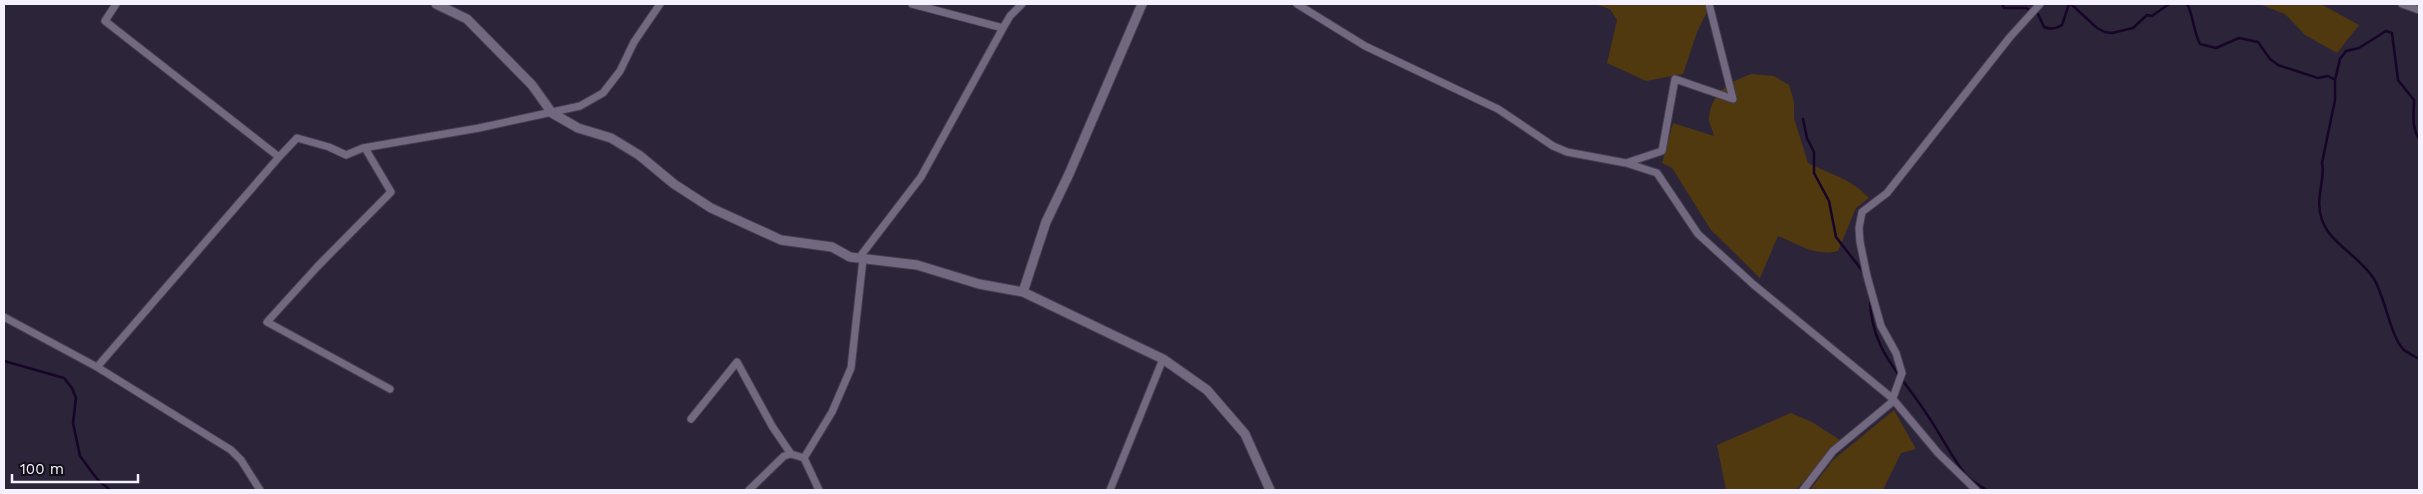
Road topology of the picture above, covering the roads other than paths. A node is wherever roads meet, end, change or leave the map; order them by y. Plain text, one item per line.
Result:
1 (116, 4) edge
2 (436, 4) edge
3 (660, 4) edge
4 (912, 4) edge
5 (1142, 4) edge
6 (1296, 4) edge
7 (1710, 4) edge
8 (2040, 4) edge
9 (2402, 4) edge
10 (1018, 5) edge
11 (2419, 10) edge
12 (1003, 28) junction
13 (552, 113) junction
14 (365, 148) junction
15 (279, 157) junction
16 (1626, 163) junction
17 (863, 259) junction
18 (1023, 292) junction
19 (4, 317) edge
20 (1163, 359) junction
21 (97, 367) junction
22 (390, 389) dead end
23 (1892, 398) junction
24 (691, 419) dead end
25 (791, 454) junction
26 (804, 458) junction
27 (260, 490) edge
28 (749, 490) edge
29 (819, 490) edge
30 (1110, 490) edge
31 (1270, 490) edge
32 (1803, 490) edge
33 (1976, 490) edge

1 - 15 street
2 - 13 street
3 - 13 street
4 - 12 street
5 - 18 street
6 - 16 street
7 - 16 street
8 - 23 street
9 - 11 street
10 - 12 street
12 - 17 street
13 - 14 street
13 - 17 street
14 - 15 street
14 - 22 street
15 - 21 street
16 - 23 street
17 - 18 street
17 - 26 street
18 - 20 street
19 - 21 street
20 - 30 street
20 - 31 street
21 - 27 street
23 - 32 street
23 - 33 street
24 - 25 street
25 - 26 street
25 - 28 street
26 - 29 street

